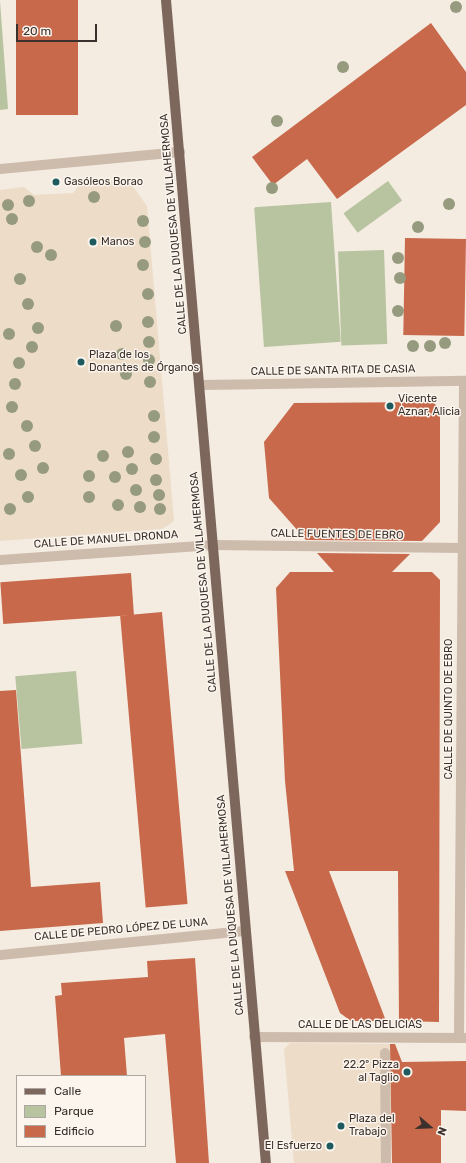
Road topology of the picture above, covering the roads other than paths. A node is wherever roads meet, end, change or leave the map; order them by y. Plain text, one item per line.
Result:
1 (166, 0) edge
2 (180, 152) junction
3 (0, 169) edge
4 (465, 381) edge
5 (201, 385) junction
6 (213, 545) junction
7 (462, 548) junction
8 (0, 560) edge
9 (245, 931) junction
10 (0, 955) edge
11 (254, 1037) junction
12 (462, 1037) edge
13 (385, 1053) dead end
14 (266, 1163) edge
15 (386, 1163) edge

1 - 2 main road, CALLE DE LA DUQUESA DE VILLAHERMOSA
2 - 3 street
2 - 5 main road, CALLE DE LA DUQUESA DE VILLAHERMOSA
4 - 5 street, CALLE DE SANTA RITA DE CASIA
4 - 7 street, CALLE DE QUINTO DE EBRO
5 - 6 main road, CALLE DE LA DUQUESA DE VILLAHERMOSA
6 - 7 street, CALLE FUENTES DE EBRO
6 - 8 street, CALLE DE MANUEL DRONDA
6 - 9 main road, CALLE DE LA DUQUESA DE VILLAHERMOSA
7 - 12 street, CALLE DE QUINTO DE EBRO
9 - 10 street, CALLE DE PEDRO LÓPEZ DE LUNA
9 - 11 main road, CALLE DE LA DUQUESA DE VILLAHERMOSA
11 - 12 street, CALLE DE LAS DELICIAS
11 - 14 main road, CALLE DE LA DUQUESA DE VILLAHERMOSA
13 - 15 street

